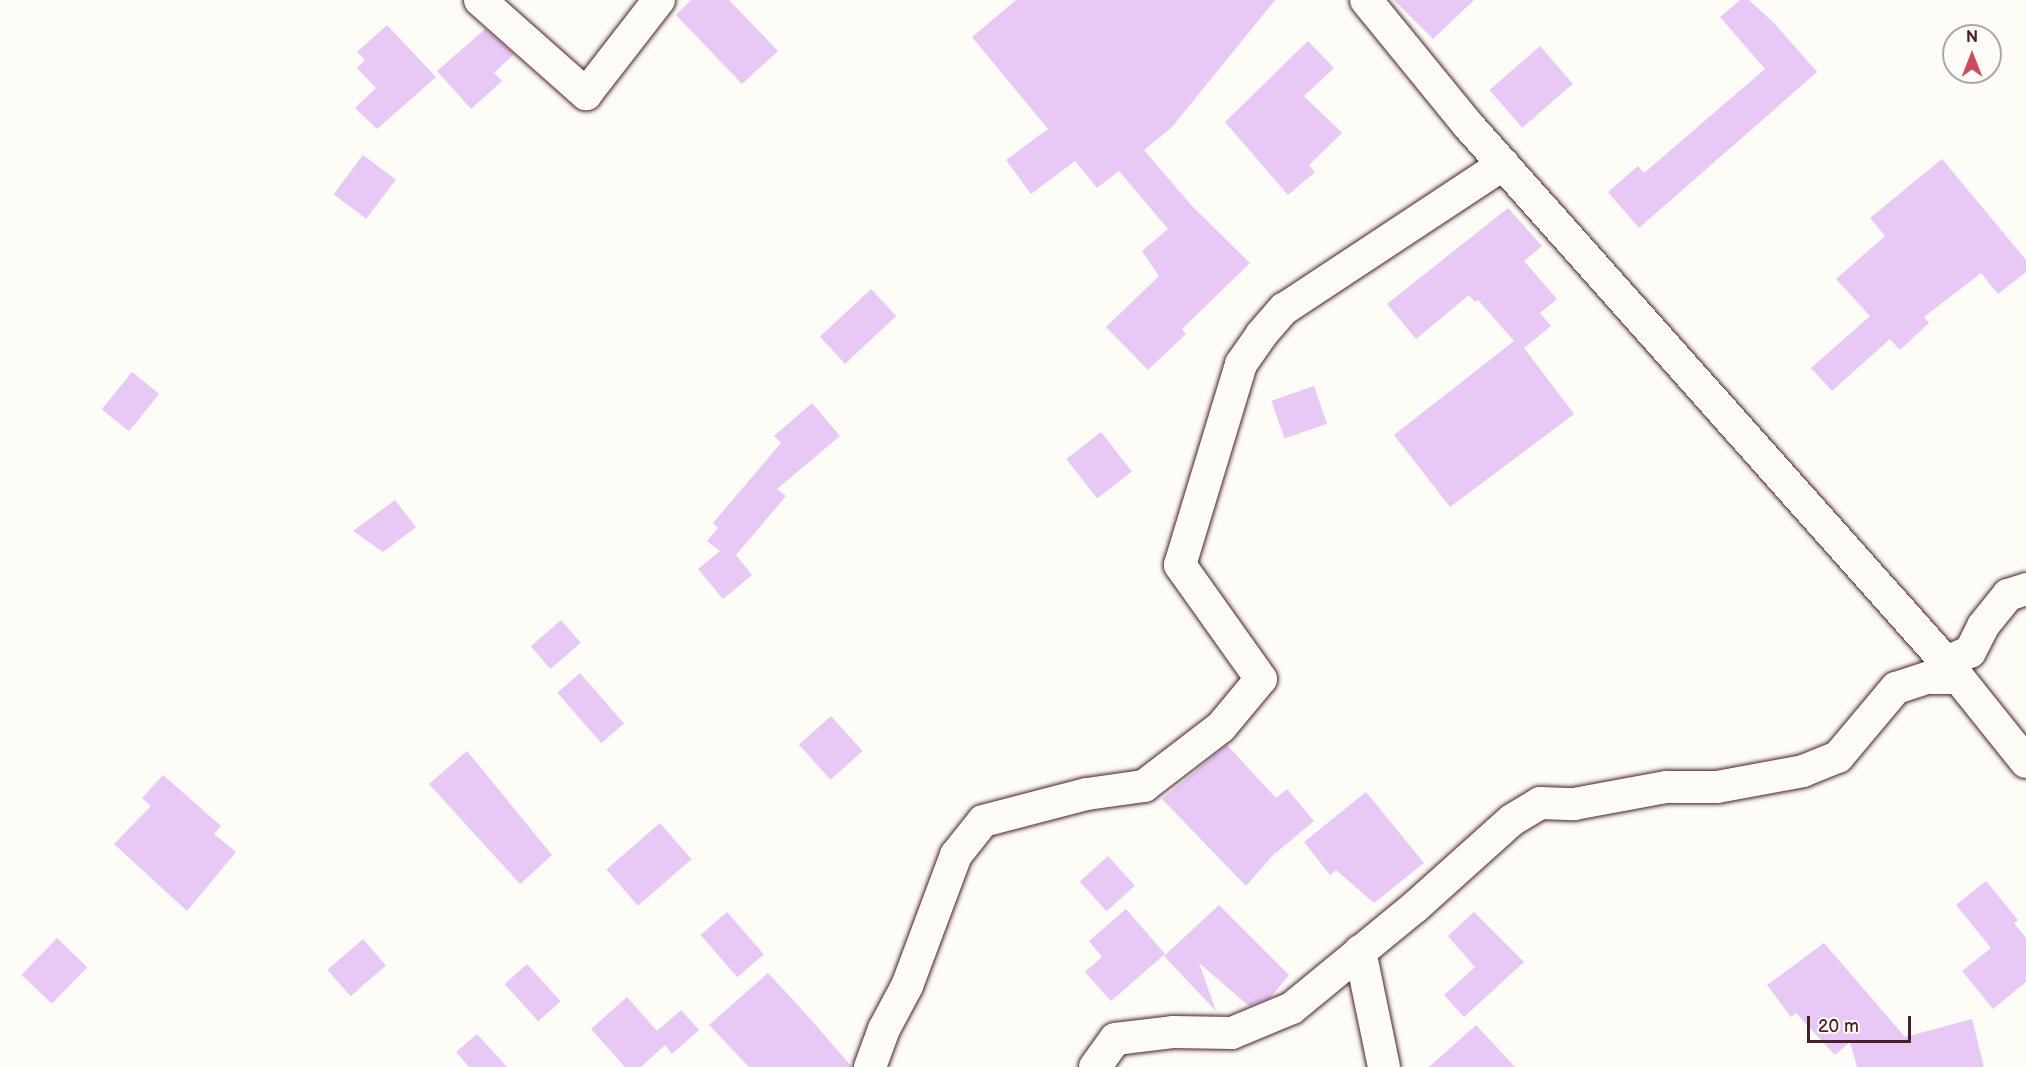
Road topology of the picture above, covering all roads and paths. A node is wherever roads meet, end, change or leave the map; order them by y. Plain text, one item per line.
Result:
1 (480, 0) edge
2 (659, 0) edge
3 (1366, 0) edge
4 (1503, 164) junction
5 (2026, 589) edge
6 (1953, 670) junction
7 (2026, 762) edge
8 (1360, 951) junction
9 (870, 1067) edge
10 (1095, 1067) edge
11 (1384, 1067) edge

1 - 2 street
3 - 4 street
4 - 6 street
4 - 9 street
5 - 6 street
6 - 7 street
6 - 8 street
8 - 10 street
8 - 11 street

